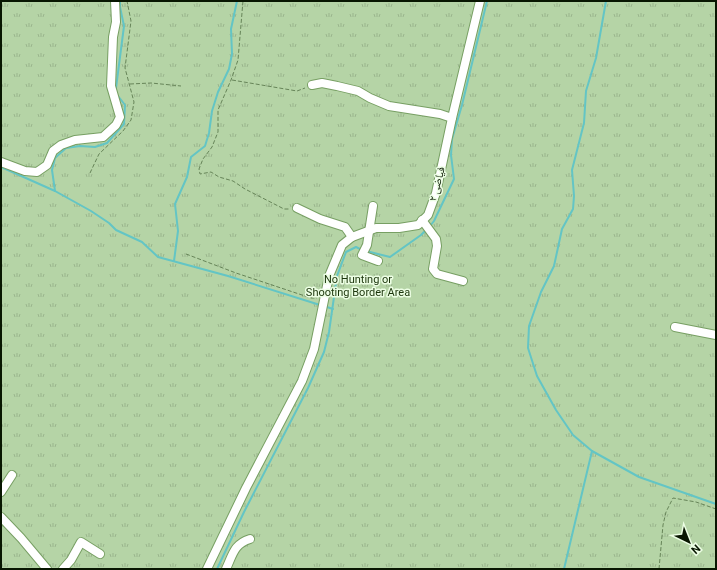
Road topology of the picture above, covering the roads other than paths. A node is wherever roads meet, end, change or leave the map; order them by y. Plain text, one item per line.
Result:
1 (115, 1) edge
2 (480, 1) edge
3 (312, 85) road end
4 (452, 118) junction
5 (1, 162) edge
6 (373, 206) dead end
7 (297, 208) road end
8 (424, 223) junction
9 (369, 231) junction
10 (352, 237) junction
11 (378, 261) dead end
12 (463, 280) dead end
13 (675, 327) dead end
14 (716, 335) edge
15 (12, 475) dead end
16 (1, 492) edge
17 (1, 517) edge
18 (250, 539) dead end
19 (100, 554) dead end
20 (47, 569) edge
21 (63, 569) edge
22 (207, 569) edge
23 (226, 569) edge

1 - 5 street
2 - 4 street, فیاضی ۲
3 - 4 street
4 - 8 street, فیاضی ۲
6 - 9 street
7 - 10 street
8 - 9 street
8 - 12 street
9 - 10 street
9 - 11 street
10 - 22 street
13 - 14 street
15 - 16 street
17 - 20 street
18 - 23 street
19 - 21 street

